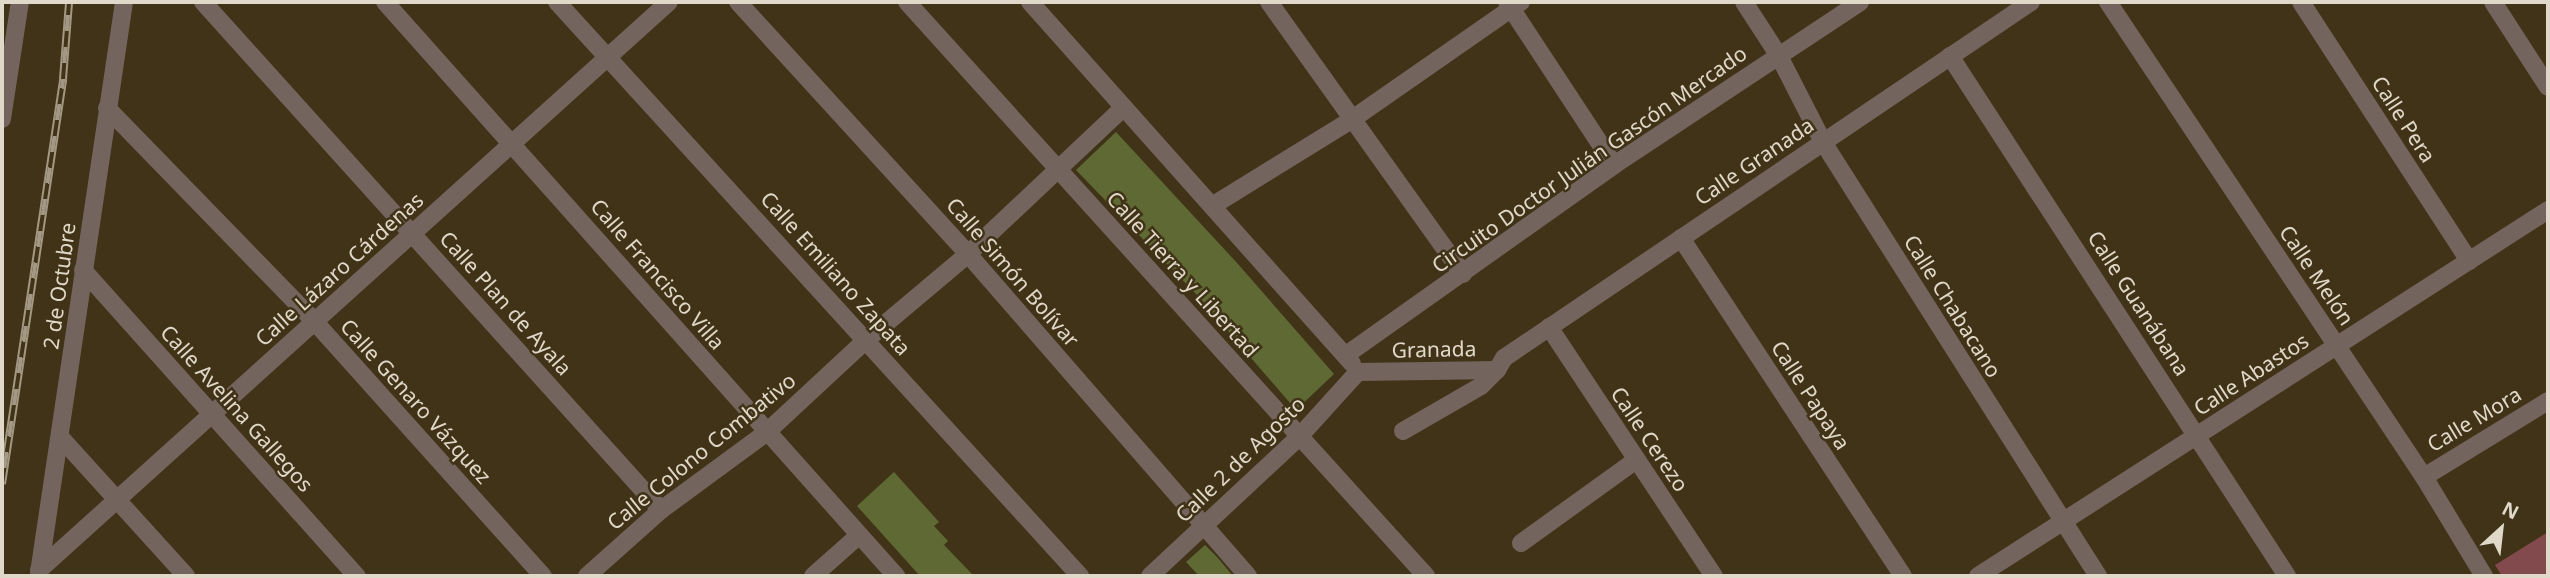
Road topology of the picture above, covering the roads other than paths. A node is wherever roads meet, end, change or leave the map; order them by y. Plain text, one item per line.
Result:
1 (20, 2) edge
2 (124, 2) edge
3 (204, 2) edge
4 (385, 2) edge
5 (557, 2) edge
6 (669, 2) edge
7 (738, 2) edge
8 (907, 2) edge
9 (1030, 2) edge
10 (1269, 2) edge
11 (1744, 2) edge
12 (1860, 2) edge
13 (2031, 2) edge
14 (2108, 2) edge
15 (2301, 2) edge
16 (2493, 2) edge
17 (1513, 4) edge
18 (1779, 56) junction
19 (1951, 56) junction
20 (608, 57) junction
21 (6, 59) edge
22 (2548, 86) edge
23 (1125, 107) junction
24 (107, 108) junction
25 (2, 119) edge
26 (1351, 120) junction
27 (1823, 142) junction
28 (513, 143) junction
29 (1614, 165) junction
30 (1059, 170) junction
31 (1212, 206) junction
32 (2548, 210) edge
33 (412, 233) junction
34 (1681, 238) junction
35 (968, 254) junction
36 (2469, 261) junction
37 (83, 270) junction
38 (1463, 274) junction
39 (315, 322) junction
40 (1549, 327) junction
41 (866, 340) junction
42 (2337, 346) junction
43 (1346, 355) junction
44 (1500, 364) junction
45 (1358, 372) junction
46 (2548, 401) edge
47 (212, 414) junction
48 (1403, 431) dead end
49 (767, 432) junction
50 (2198, 435) junction
51 (1299, 437) junction
52 (61, 438) junction
53 (1636, 460) junction
54 (2424, 477) junction
55 (117, 500) junction
56 (662, 510) junction
57 (2063, 522) junction
58 (1203, 527) junction
59 (858, 536) junction
60 (1521, 543) dead end
61 (39, 573) edge
62 (186, 576) edge
63 (357, 576) edge
64 (543, 576) edge
65 (587, 576) edge
66 (813, 576) edge
67 (896, 576) edge
68 (1080, 576) edge
69 (1150, 576) edge
70 (1248, 576) edge
71 (1426, 576) edge
72 (1714, 576) edge
73 (1903, 576) edge
74 (1978, 576) edge
75 (2098, 576) edge
76 (2287, 576) edge
77 (2484, 576) edge

1 - 21 street
2 - 24 street, 2 de Octubre
3 - 33 street, Calle Plan de Ayala
4 - 28 street, Calle Francisco Villa
5 - 20 street, Calle Emiliano Zapata
6 - 20 street, Calle Lázaro Cárdenas
7 - 35 street, Calle Simón Bolívar
8 - 30 street, Calle Tierra y Libertad
9 - 23 street
10 - 26 street
11 - 18 street, Calle Chabacano
12 - 18 street, Circuito Doctor Julián Gascón Mercado
13 - 19 street, Calle Granada
14 - 42 street, Calle Melón
15 - 36 street, Calle Pera
16 - 22 street
17 - 26 street
17 - 29 street
18 - 27 street, Calle Chabacano
18 - 29 street, Circuito Doctor Julián Gascón Mercado
19 - 27 street, Calle Granada
19 - 50 street, Calle Guanábana
20 - 28 street, Calle Lázaro Cárdenas
20 - 41 street, Calle Emiliano Zapata
21 - 25 street
23 - 30 street, Calle Colono Combativo
23 - 31 street
24 - 37 street, 2 de Octubre
24 - 39 street, Calle Genaro Vázquez
26 - 31 street
26 - 38 street
27 - 34 street, Calle Granada
27 - 57 street, Calle Chabacano
28 - 33 street, Calle Lázaro Cárdenas
28 - 49 street, Calle Francisco Villa
29 - 38 street, Circuito Doctor Julián Gascón Mercado
30 - 35 street, Calle Colono Combativo
30 - 51 street, Calle Tierra y Libertad
31 - 43 street
32 - 36 street, Calle Abastos
33 - 39 street, Calle Lázaro Cárdenas
33 - 56 street, Calle Plan de Ayala
34 - 40 street, Calle Granada
34 - 73 street, Calle Papaya
35 - 41 street, Calle Colono Combativo
35 - 58 street, Calle Simón Bolívar
36 - 42 street, Calle Abastos
37 - 47 street, Calle Avelina Gallegos
37 - 52 street, 2 de Octubre
38 - 43 street, Circuito Doctor Julián Gascón Mercado
39 - 47 street, Calle Lázaro Cárdenas
39 - 64 street, Calle Genaro Vázquez
40 - 44 street, Calle Granada
40 - 53 street, Calle Cerezo
41 - 49 street, Calle Colono Combativo
41 - 68 street, Calle Emiliano Zapata
42 - 50 street, Calle Abastos
42 - 54 street, Calle Melón
43 - 45 street
44 - 45 street, Granada
44 - 48 street, Calle Granada
45 - 51 street, Calle 2 de Agosto
46 - 54 street, Calle Mora
47 - 55 street, Calle Lázaro Cárdenas
47 - 63 street, Calle Avelina Gallegos
49 - 56 street, Calle Colono Combativo
49 - 59 street, Calle Francisco Villa
50 - 57 street, Calle Abastos
50 - 76 street, Calle Guanábana
51 - 58 street, Calle 2 de Agosto
51 - 71 street, Calle Tierra y Libertad
52 - 55 street
52 - 61 street, 2 de Octubre
53 - 60 street
53 - 72 street, Calle Cerezo
54 - 77 street, Calle Melón
55 - 61 street, Calle Lázaro Cárdenas
55 - 62 street
56 - 65 street, Calle Colono Combativo
57 - 74 street, Calle Abastos
57 - 75 street, Calle Chabacano
58 - 69 street, Calle 2 de Agosto
58 - 70 street, Calle Simón Bolívar
59 - 66 street
59 - 67 street, Calle Francisco Villa

